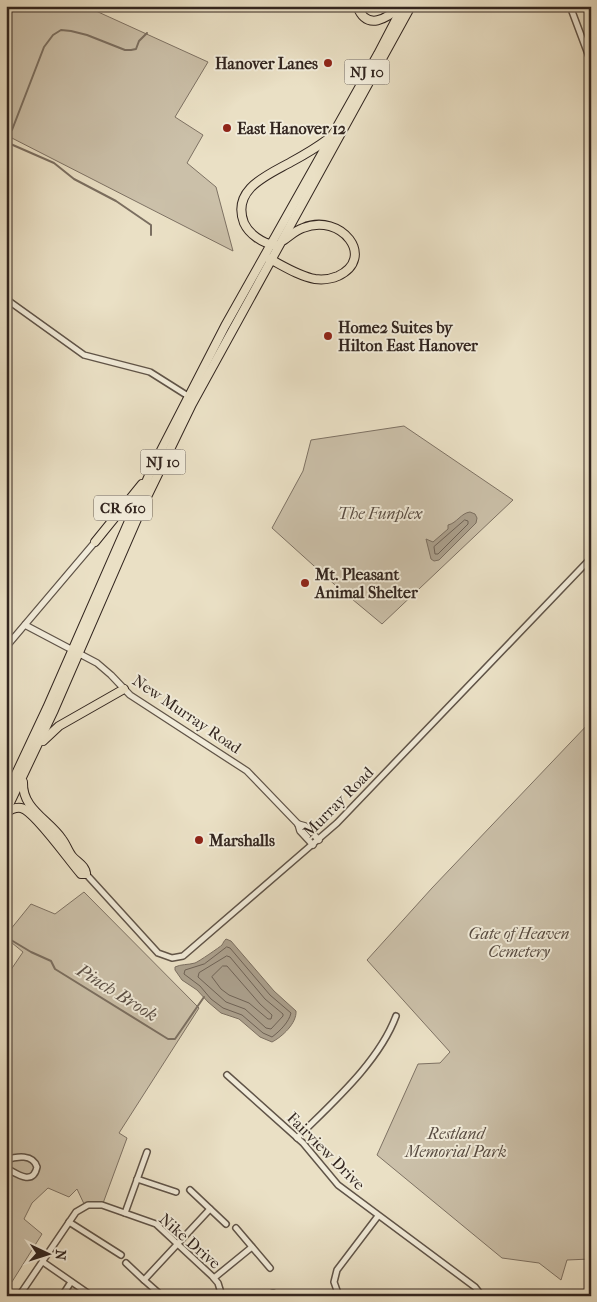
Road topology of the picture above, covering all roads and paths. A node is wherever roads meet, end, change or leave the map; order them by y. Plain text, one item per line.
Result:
1 (357, 6) edge
2 (402, 6) edge
3 (411, 6) edge
4 (570, 6) edge
5 (591, 62) edge
6 (330, 138) junction
7 (270, 244) junction
8 (280, 244) junction
9 (268, 258) junction
10 (6, 299) edge
11 (188, 396) junction
12 (150, 472) junction
13 (95, 542) joint
14 (591, 558) edge
15 (25, 625) junction
16 (6, 647) edge
17 (76, 652) junction
18 (124, 689) junction
19 (34, 755) junction
20 (24, 776) junction
21 (6, 795) edge
22 (6, 812) edge
23 (298, 824) junction
24 (319, 840) junction
25 (313, 845) junction
26 (86, 874) junction
27 (396, 1016) dead end
28 (228, 1075) dead end
29 (297, 1138) junction
30 (147, 1152) dead end
31 (6, 1160) edge
32 (6, 1168) edge
33 (137, 1178) junction
34 (190, 1190) dead end
35 (176, 1192) dead end
36 (210, 1209) junction
37 (125, 1213) junction
38 (378, 1216) junction
39 (69, 1222) junction
40 (226, 1224) dead end
41 (236, 1228) dead end
42 (178, 1244) junction
43 (252, 1247) junction
44 (120, 1255) dead end
45 (43, 1262) junction
46 (126, 1264) dead end
47 (270, 1268) dead end
48 (214, 1278) junction
49 (144, 1280) junction
50 (71, 1282) junction
51 (161, 1295) edge
52 (20, 1296) edge
53 (62, 1296) edge
54 (92, 1296) edge
55 (222, 1296) edge
56 (339, 1296) edge
57 (482, 1296) edge

1 - 2 main road
2 - 6 main road, NJ 10
3 - 8 main road, NJ 10
4 - 5 street
6 - 7 main road, NJ 10
6 - 7 main road
7 - 8 main road
7 - 9 main road, NJ 10
8 - 9 main road, NJ 10
8 - 9 main road
9 - 11 main road, NJ 10
9 - 17 main road, NJ 10
10 - 11 street
11 - 12 main road, NJ 10
12 - 13 main road, CR 610
12 - 17 main road, NJ 10
13 - 15 street, CR 610
14 - 24 street, Murray Road
15 - 16 street, CR 610
15 - 17 street, New Murray Road
17 - 18 street, New Murray Road
17 - 19 main road, NJ 10
17 - 21 main road, NJ 10
18 - 19 main road
18 - 23 street, New Murray Road
19 - 20 main road, NJ 10
20 - 22 main road, NJ 10
20 - 26 main road
22 - 26 main road
23 - 24 street, New Murray Road
23 - 25 street, New Murray Road
24 - 25 street, Murray Road
25 - 26 street, Murray Road
27 - 29 street
28 - 29 street, Fairview Drive
29 - 38 street, Fairview Drive
30 - 33 street
31 - 32 street
33 - 35 street
33 - 37 street
34 - 36 street
36 - 40 street
36 - 42 street
37 - 39 street, Nike Drive
37 - 42 street, Nike Drive
38 - 56 street
38 - 57 street, Fairview Drive
39 - 44 street
39 - 45 street, Nike Drive
41 - 43 street
42 - 48 street, Nike Drive
42 - 49 street
43 - 47 street
43 - 48 street
45 - 50 street
45 - 52 street, Nike Drive
46 - 49 street
48 - 55 street, Nike Drive
49 - 51 street
50 - 53 street
50 - 54 street

